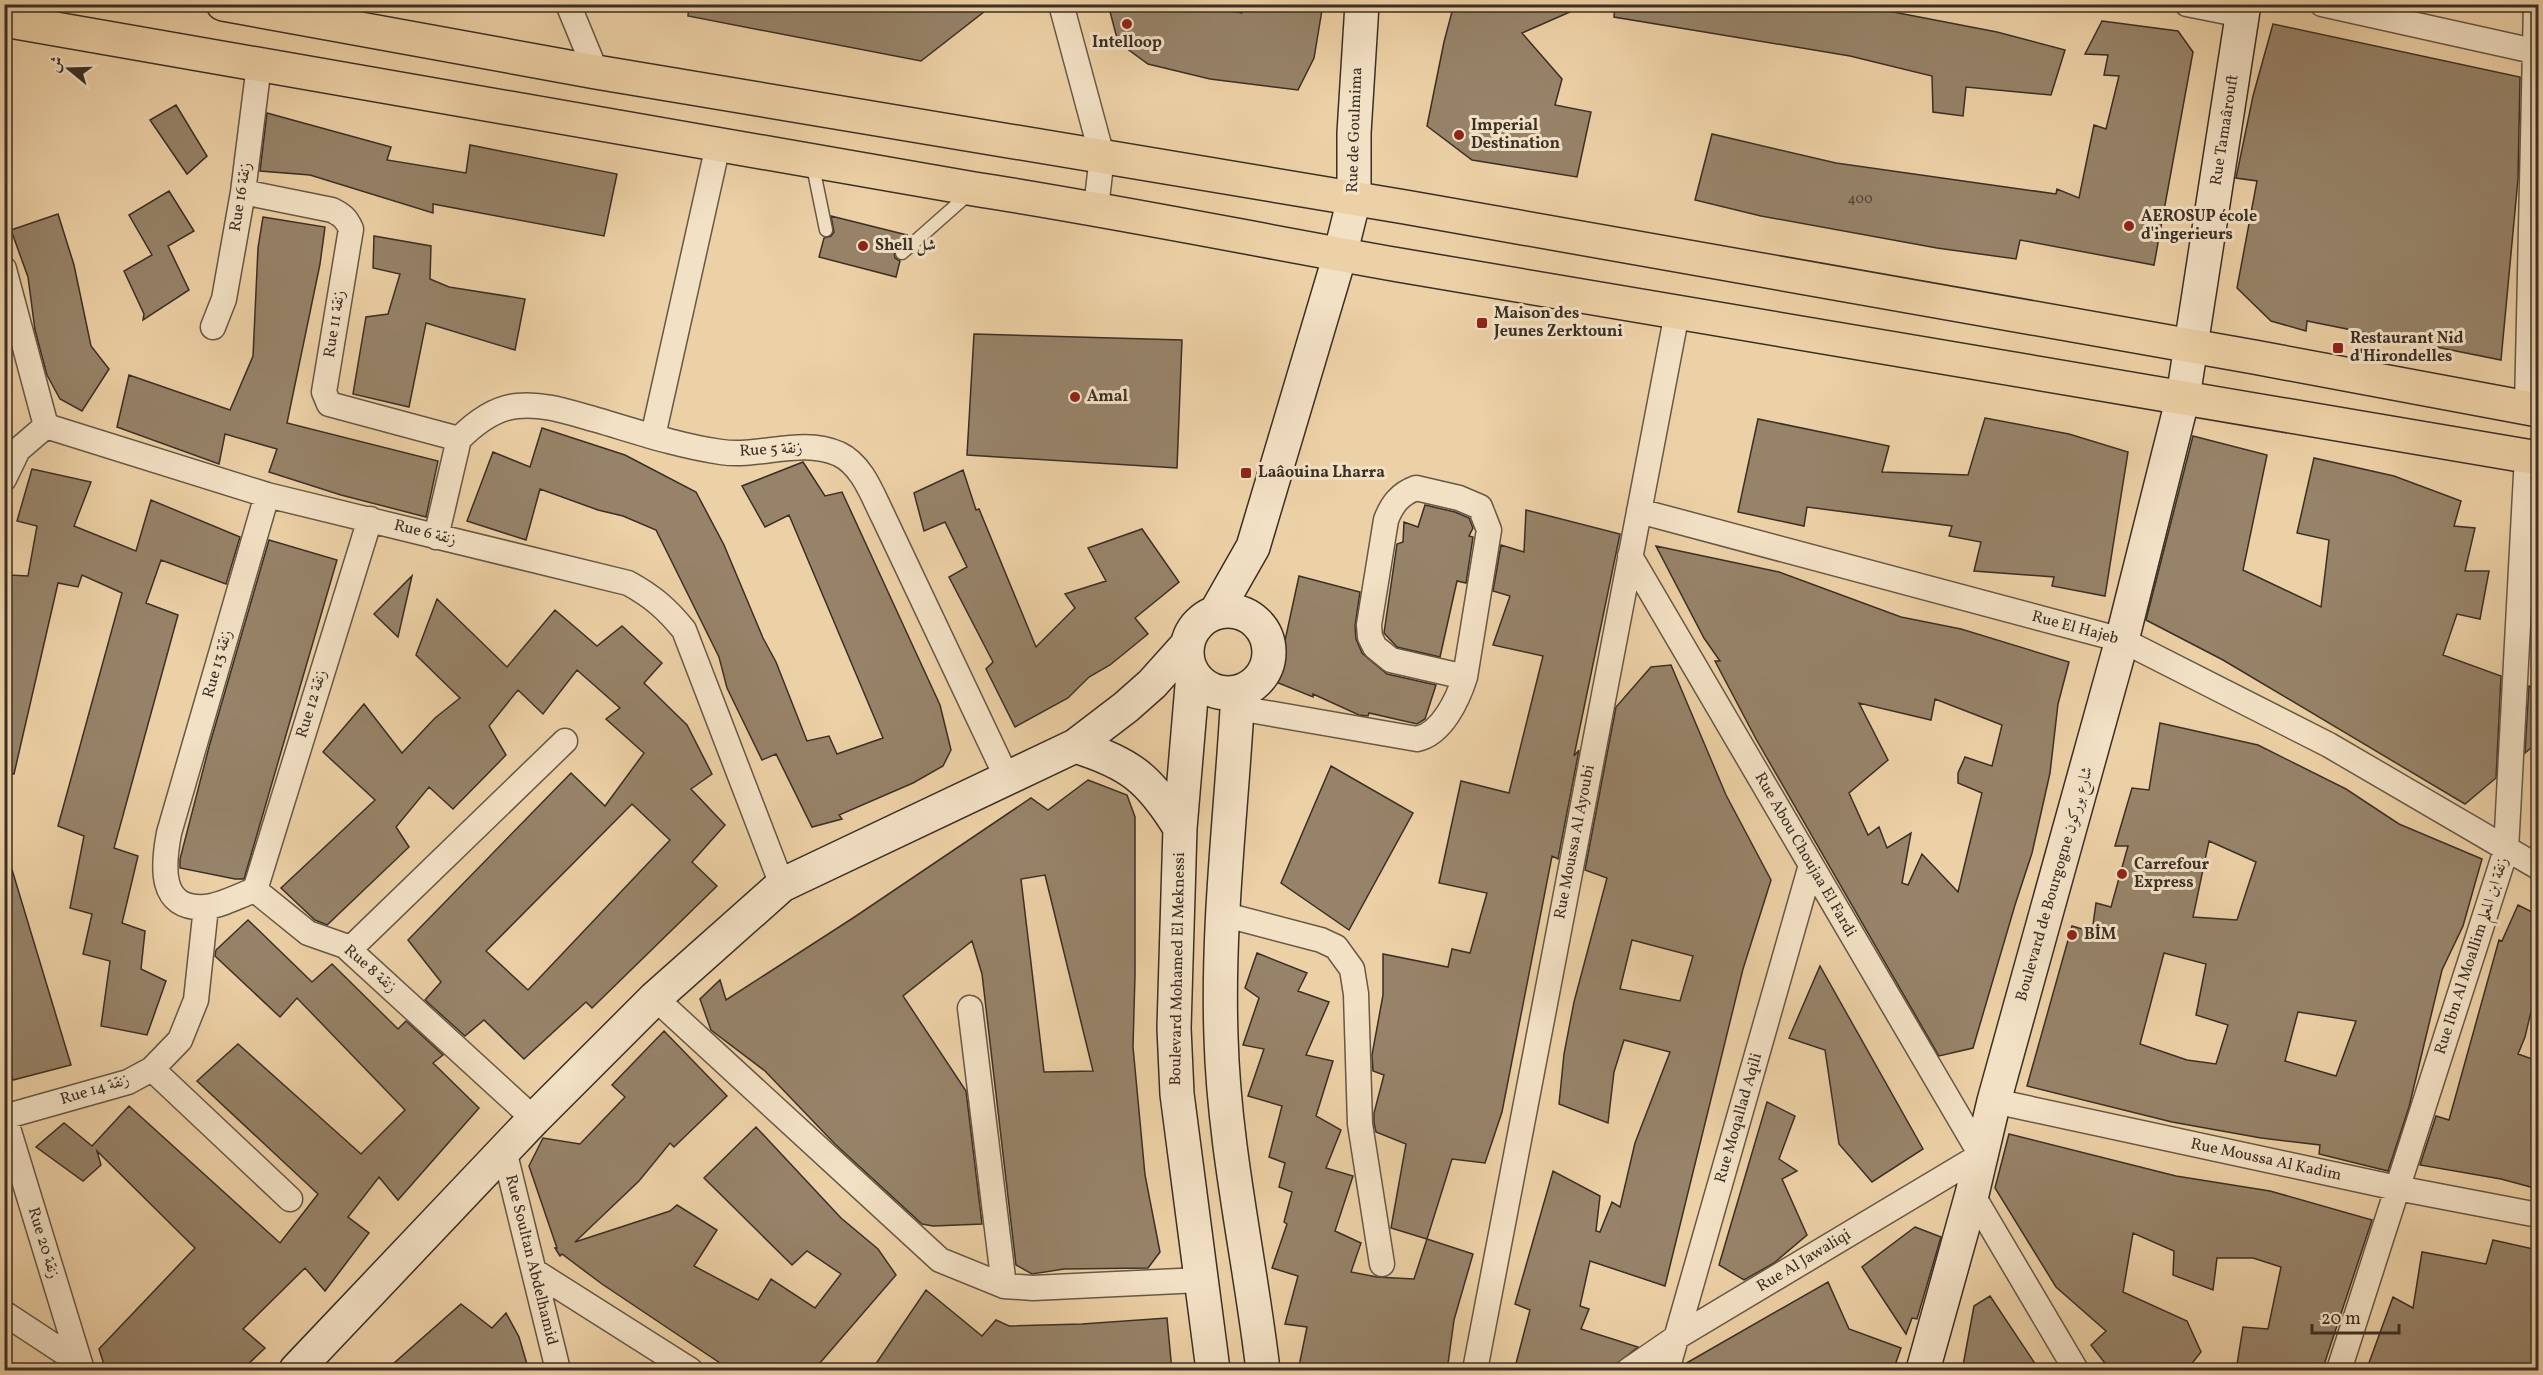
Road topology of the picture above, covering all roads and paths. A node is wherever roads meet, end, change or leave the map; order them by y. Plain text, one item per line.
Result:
1 (222, 4) edge
2 (568, 4) edge
3 (1061, 4) edge
4 (1362, 4) edge
5 (2187, 4) edge
6 (2322, 4) edge
7 (2536, 4) edge
8 (2243, 10) edge
9 (4, 20) edge
10 (2537, 52) edge
11 (259, 65) junction
12 (596, 72) junction
13 (718, 145) junction
14 (1102, 156) junction
15 (812, 161) junction
16 (974, 189) junction
17 (243, 192) junction
18 (1354, 199) junction
19 (1096, 208) junction
20 (826, 230) dead end
21 (902, 253) dead end
22 (1340, 255) junction
23 (4, 269) edge
24 (1677, 313) junction
25 (213, 327) dead end
26 (2191, 346) junction
27 (2183, 397) junction
28 (2533, 409) edge
29 (45, 426) junction
30 (652, 436) junction
31 (459, 439) junction
32 (2533, 457) edge
33 (4, 479) edge
34 (267, 495) junction
35 (1638, 511) junction
36 (370, 519) junction
37 (436, 537) junction
38 (1253, 547) junction
39 (1630, 556) junction
40 (1216, 612) junction
41 (1260, 625) junction
42 (2122, 640) junction
43 (1190, 662) junction
44 (1465, 677) junction
45 (1238, 700) junction
46 (565, 741) dead end
47 (1075, 746) junction
48 (1007, 778) junction
49 (1180, 828) junction
50 (2506, 850) junction
51 (1811, 865) junction
52 (2538, 867) edge
53 (782, 885) junction
54 (255, 890) junction
55 (206, 907) junction
56 (1222, 914) junction
57 (350, 949) junction
58 (654, 998) junction
59 (970, 1008) dead end
60 (152, 1069) junction
61 (1994, 1101) junction
62 (5, 1116) edge
63 (534, 1119) junction
64 (504, 1150) junction
65 (1981, 1155) junction
66 (2397, 1188) junction
67 (1972, 1194) junction
68 (290, 1199) dead end
69 (2538, 1215) edge
70 (1382, 1264) dead end
71 (534, 1271) junction
72 (1200, 1280) junction
73 (1004, 1286) junction
74 (4, 1313) edge
75 (1677, 1336) junction
76 (81, 1367) edge
77 (296, 1371) edge
78 (558, 1371) edge
79 (690, 1371) edge
80 (1213, 1371) edge
81 (1263, 1371) edge
82 (1475, 1371) edge
83 (1629, 1371) edge
84 (1667, 1371) edge
85 (1923, 1371) edge
86 (2076, 1371) edge
87 (2339, 1371) edge

1 - 12 main road
2 - 12 street
3 - 14 street
4 - 18 street, Rue de Goulmima
5 - 8 street
6 - 10 street
7 - 10 street
8 - 26 street, Rue Tamaârouft
9 - 11 main road
10 - 28 street
11 - 13 main road
11 - 17 street, Rue 16 زنقة
12 - 14 main road
13 - 15 main road
13 - 30 street
14 - 18 main road
14 - 19 street
15 - 16 main road
15 - 20 lane
16 - 19 main road
16 - 21 lane
17 - 25 street, Rue 16 زنقة
17 - 31 street, Rue 11 زنقة
18 - 22 street, Rue de Goulmima
18 - 26 main road
19 - 22 main road
22 - 24 main road
22 - 38 street
23 - 29 street
24 - 27 main road
24 - 35 street, Rue Moussa Al Ayoubi
26 - 27 street, Rue Tamaârouft
26 - 28 main road
27 - 32 main road
27 - 42 street, Boulevard de Bourgogne شارع بوركون
29 - 33 street
29 - 34 street, Rue 6 زنقة
30 - 31 street, Rue 5 زنقة
30 - 48 street, Rue 5 زنقة
31 - 37 street
32 - 50 street, Rue Ibn Al Moallim زنقة ابن المعلم
34 - 36 street, Rue 6 زنقة
34 - 55 street, Rue 13 زنقة
35 - 39 street, Rue Moussa Al Ayoubi
35 - 42 street, Rue El Hajeb
36 - 37 street, Rue 6 زنقة
36 - 54 street, Rue 12 زنقة
37 - 53 street, Rue 6 زنقة
38 - 40 street
38 - 41 street
39 - 51 street, Rue Abou Choujaa El Fardi
39 - 82 street, Rue Moussa Al Ayoubi
40 - 41 street
40 - 43 street
41 - 45 street
42 - 50 street, Rue El Hajeb
42 - 61 street, Boulevard de Bourgogne شارع بوركون
43 - 45 street
43 - 47 street
43 - 49 street, Boulevard Mohamed El Meknessi
44 - 44 street
44 - 45 street
45 - 56 street
46 - 57 street
47 - 48 street
47 - 49 street
48 - 53 street
49 - 72 street, Boulevard Mohamed El Meknessi
50 - 52 street, Rue El Hajeb
50 - 66 street, Rue Ibn Al Moallim زنقة ابن المعلم
51 - 65 street, Rue Abou Choujaa El Fardi
51 - 75 street, Rue Moqallad Aqili
53 - 58 street
54 - 55 street
54 - 57 street, Rue 8 زنقة
55 - 60 street, Rue 14 زنقة
56 - 70 street
56 - 81 street
57 - 63 street, Rue 8 زنقة
58 - 63 street
58 - 73 street
59 - 73 street
60 - 62 street, Rue 14 زنقة
60 - 68 street
61 - 65 street, Boulevard de Bourgogne شارع بوركون
61 - 66 street, Rue Moussa Al Kadim
62 - 76 street, Rue 20 زنقة
63 - 64 street
64 - 71 street, Rue Soultan Abdelhamid
64 - 77 street
65 - 67 street, Boulevard de Bourgogne شارع بوركون
65 - 75 street, Rue Al Jawaliqi
66 - 69 street, Rue Moussa Al Kadim
66 - 87 street, Rue Ibn Al Moallim زنقة ابن المعلم
67 - 85 street, Boulevard de Bourgogne شارع بوركون
67 - 86 street
71 - 78 street, Rue Soultan Abdelhamid
71 - 79 street
72 - 73 street
72 - 80 street, Boulevard Mohamed El Meknessi
74 - 76 street
75 - 83 street, Rue Al Jawaliqi
75 - 84 street, Rue Moqallad Aqili

